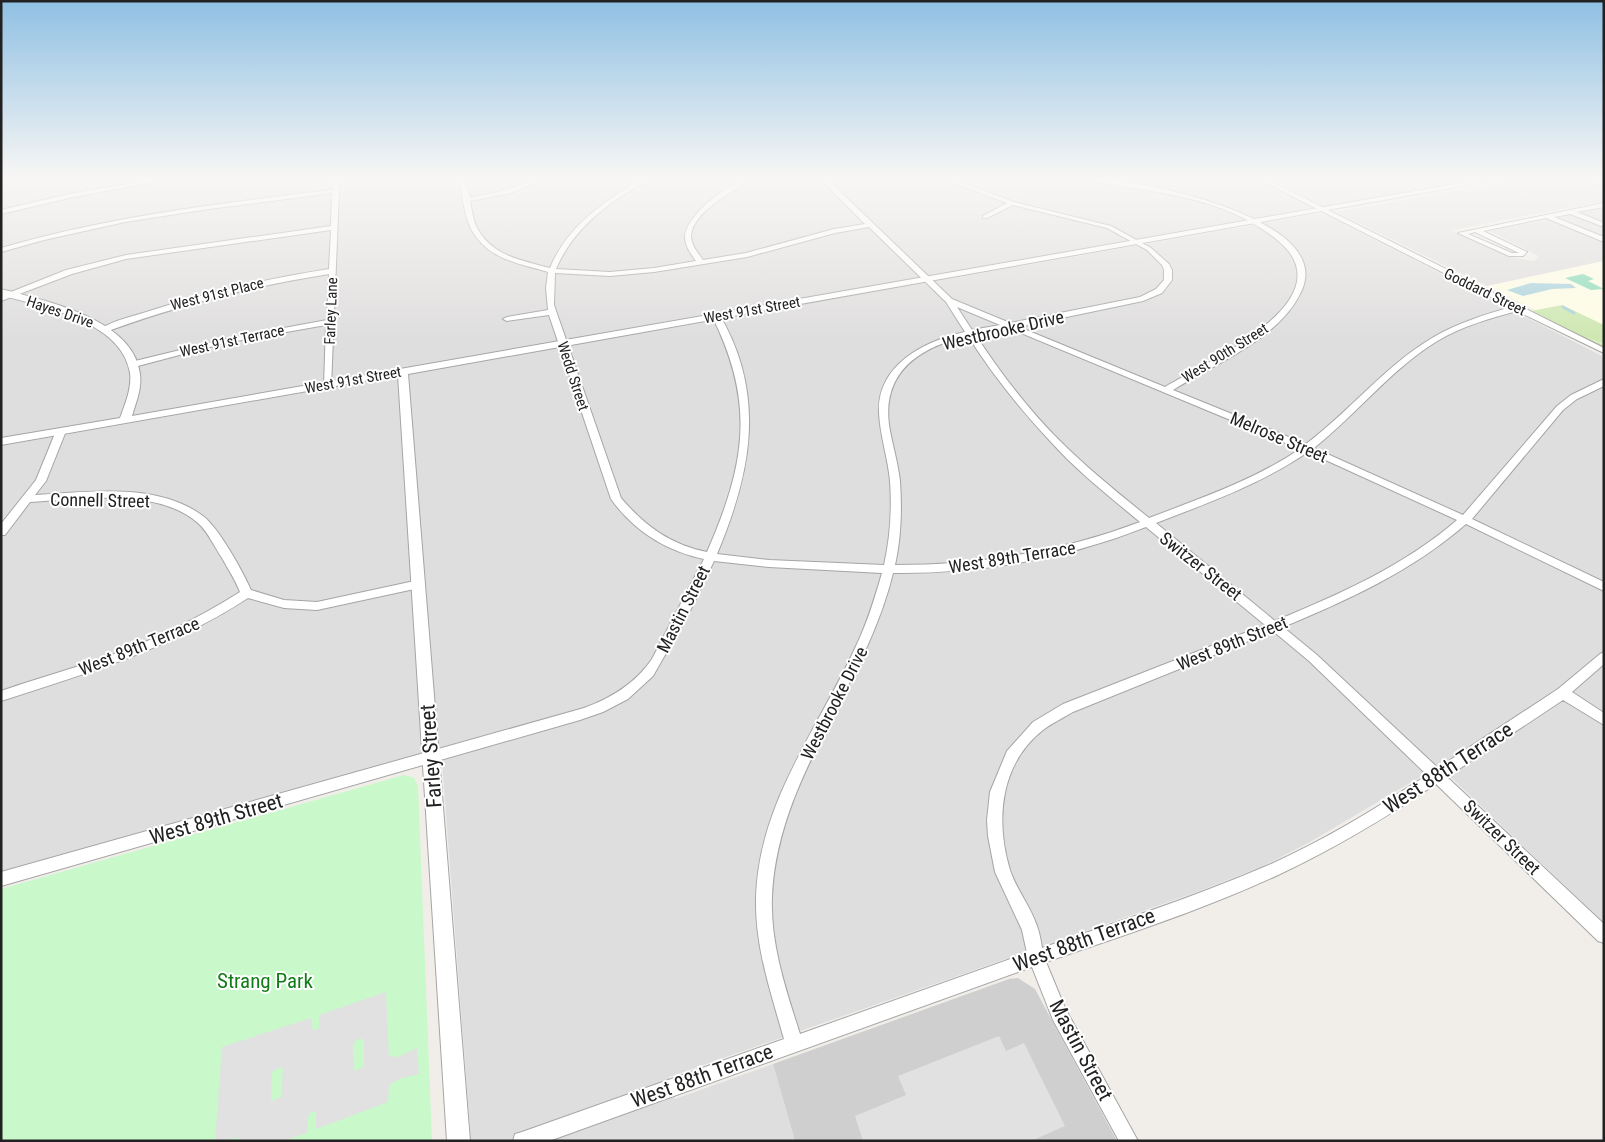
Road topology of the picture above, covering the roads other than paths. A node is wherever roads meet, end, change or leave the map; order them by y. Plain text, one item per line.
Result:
1 (68, 231) edge
2 (310, 231) edge
3 (334, 231) edge
4 (476, 231) edge
5 (575, 231) edge
6 (689, 231) edge
7 (835, 231) edge
8 (876, 231) edge
9 (1117, 231) edge
10 (1200, 231) edge
11 (1267, 231) edge
12 (1365, 231) edge
13 (1470, 231) edge
14 (1479, 231) edge
15 (1583, 231) edge
16 (1604, 240) edge
17 (1138, 242) junction
18 (1, 250) edge
19 (701, 263) junction
20 (333, 271) junction
21 (551, 271) junction
22 (926, 280) junction
23 (4, 295) edge
24 (949, 300) junction
25 (1518, 308) junction
26 (552, 312) junction
27 (716, 316) junction
28 (507, 319) dead end
29 (331, 322) junction
30 (1010, 326) junction
31 (105, 329) junction
32 (970, 334) junction
33 (563, 343) junction
34 (1604, 351) edge
35 (134, 364) junction
36 (403, 372) junction
37 (1604, 382) edge
38 (328, 384) junction
39 (1166, 390) junction
40 (125, 420) junction
41 (61, 432) junction
42 (1, 442) edge
43 (1307, 448) junction
44 (28, 499) junction
45 (1465, 519) junction
46 (1147, 523) junction
47 (1, 532) edge
48 (708, 558) junction
49 (888, 570) junction
50 (418, 584) junction
51 (1604, 587) edge
52 (246, 593) junction
53 (1275, 626) junction
54 (1604, 657) edge
55 (1563, 693) junction
56 (1, 696) edge
57 (1604, 720) edge
58 (431, 759) junction
59 (1438, 775) junction
60 (1, 879) edge
61 (1604, 935) edge
62 (1036, 957) junction
63 (794, 1044) junction
64 (458, 1141) edge
65 (522, 1141) edge
66 (1129, 1141) edge

1 - 18 street
2 - 23 street
3 - 20 street, Farley Lane
4 - 21 street
5 - 21 street
6 - 19 street
7 - 19 street
8 - 22 street, Switzer Street
9 - 17 street, Westbrooke Drive
10 - 17 street, West 91st Street
11 - 39 street, West 90th Street
12 - 25 street, Goddard Street
13 - 14 street
15 - 16 street
17 - 22 street, West 91st Street
17 - 30 street, Westbrooke Drive
19 - 21 street
20 - 29 street, Farley Lane
20 - 31 street, West 91st Place
21 - 26 street, Wedd Street
22 - 24 street, Switzer Street
22 - 27 street, West 91st Street
23 - 31 street, Hayes Drive
24 - 30 street, Melrose Street
24 - 32 street, Switzer Street
25 - 34 street, Goddard Street
25 - 43 street, West 89th Terrace
26 - 28 street
26 - 33 street, Wedd Street
27 - 33 street, West 91st Street
27 - 48 street, Mastin Street
29 - 35 street, West 91st Terrace
29 - 38 street, Farley Lane
30 - 32 street, Westbrooke Drive
30 - 39 street, Melrose Street
31 - 35 street, Hayes Drive
32 - 46 street, Switzer Street
32 - 49 street, Westbrooke Drive
33 - 36 street, West 91st Street
33 - 48 street, Wedd Street
35 - 40 street
36 - 38 street, West 91st Street
36 - 50 street, Farley Street
37 - 45 street, West 89th Street
38 - 40 street, West 91st Street
39 - 43 street, Melrose Street
40 - 41 street, West 91st Street
41 - 42 street, West 91st Street
41 - 44 street
43 - 45 street, Melrose Street
43 - 46 street, West 89th Terrace
44 - 47 street
44 - 52 street, Connell Street
45 - 51 street, Melrose Street
45 - 53 street, West 89th Street
46 - 49 street, West 89th Terrace
46 - 53 street, Switzer Street
48 - 49 street, West 89th Terrace
48 - 58 street, Mastin Street
49 - 63 street, Westbrooke Drive
50 - 52 street
50 - 58 street, Farley Street
52 - 56 street, West 89th Terrace
53 - 59 street, Switzer Street
53 - 62 street, West 89th Street
54 - 55 street, West 88th Terrace
55 - 57 street
55 - 59 street, West 88th Terrace
58 - 60 street, West 89th Street
58 - 64 street, Farley Street
59 - 61 street, Switzer Street
59 - 62 street, West 88th Terrace
62 - 63 street, West 88th Terrace
62 - 66 street, Mastin Street
63 - 65 street, West 88th Terrace

